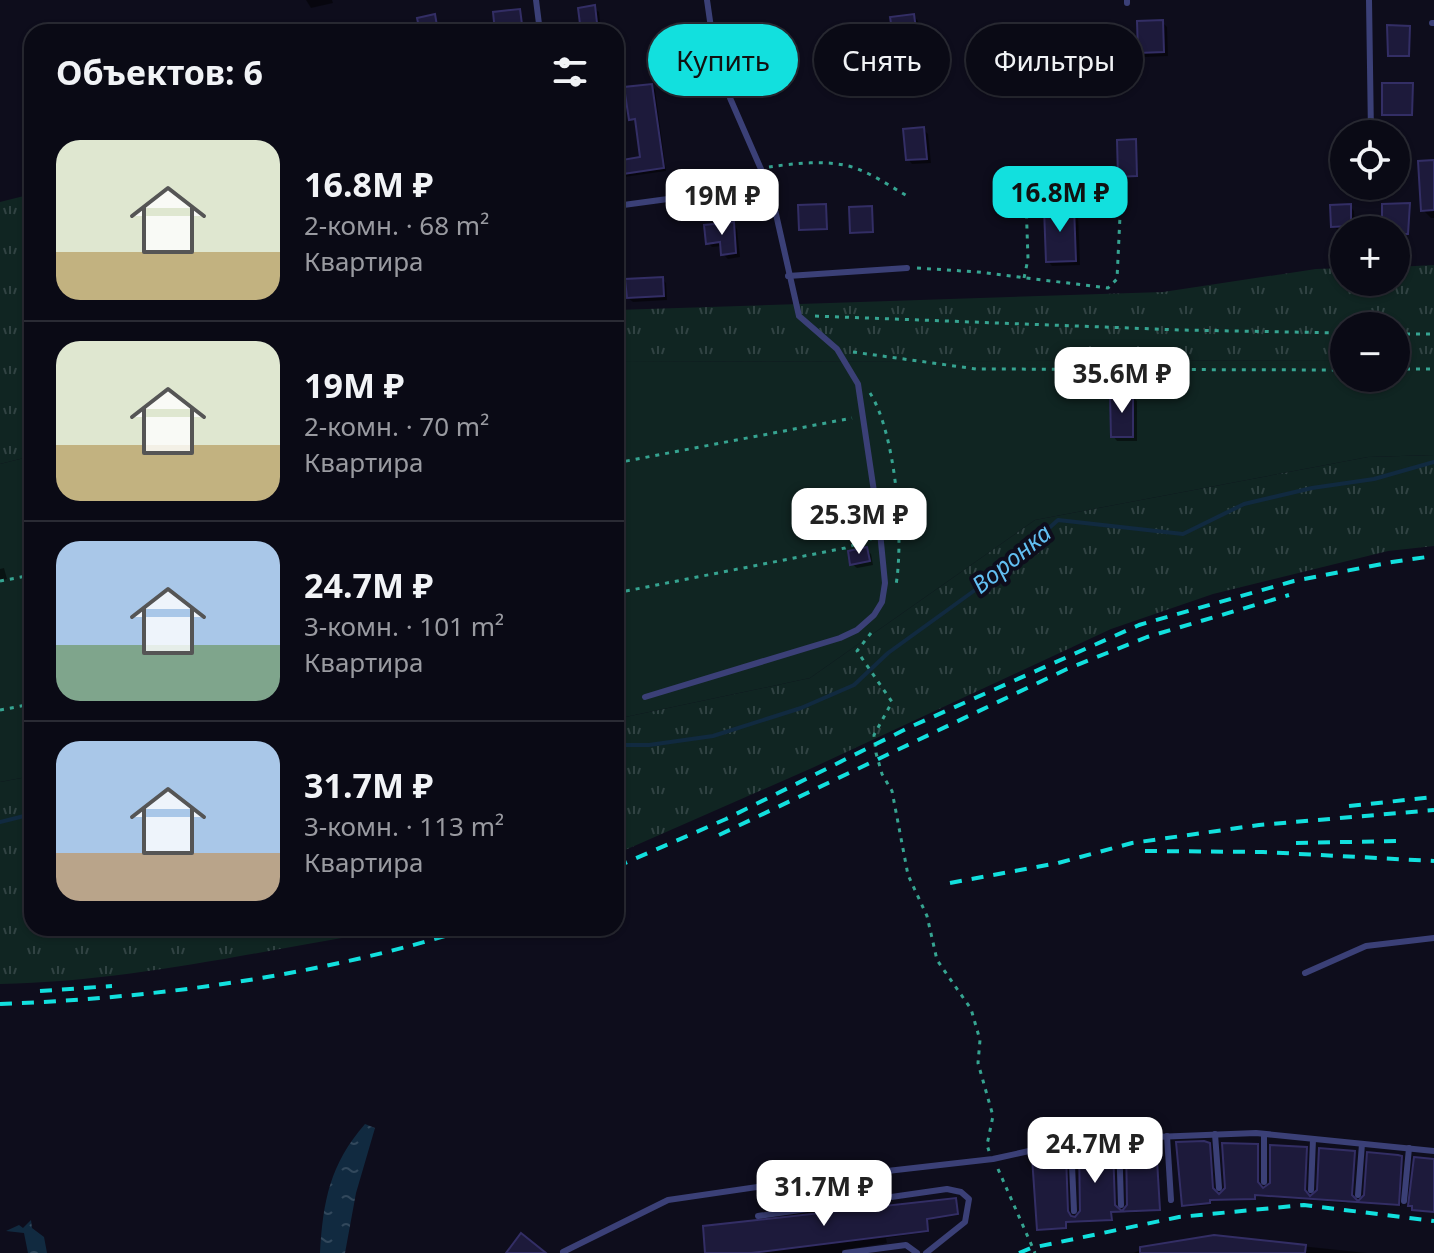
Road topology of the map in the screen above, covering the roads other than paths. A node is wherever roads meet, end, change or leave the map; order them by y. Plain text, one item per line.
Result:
1 (536, 0) edge
2 (707, 0) edge
3 (1369, 0) edge
4 (539, 24) edge
5 (1371, 120) edge
6 (764, 176) junction
7 (624, 205) edge
8 (907, 268) road end
9 (788, 276) junction
10 (645, 697) dead end
11 (1434, 938) edge
12 (1305, 973) dead end
13 (1215, 1134) junction
14 (1264, 1134) junction
15 (1167, 1136) junction
16 (1119, 1138) junction
17 (1313, 1139) junction
18 (1071, 1142) junction
19 (1362, 1144) junction
20 (1409, 1148) junction
21 (1434, 1151) edge
22 (1264, 1182) dead end
23 (1219, 1188) dead end
24 (1311, 1190) dead end
25 (1358, 1195) dead end
26 (1171, 1200) dead end
27 (1404, 1201) dead end
28 (1121, 1205) dead end
29 (1074, 1211) dead end
30 (758, 1216) dead end
31 (563, 1252) edge
32 (845, 1253) edge
33 (917, 1253) edge
34 (926, 1253) edge

1 - 4 lane
2 - 6 lane
3 - 5 lane
6 - 7 lane
6 - 9 lane
8 - 9 lane
9 - 10 lane
11 - 12 lane
13 - 14 lane
13 - 15 lane
13 - 23 lane
14 - 17 lane
14 - 22 lane
15 - 16 lane
15 - 26 lane
16 - 18 lane
16 - 28 lane
17 - 19 lane
17 - 24 lane
18 - 29 lane
18 - 31 lane
19 - 20 lane
19 - 25 lane
20 - 21 lane
20 - 27 lane
30 - 34 lane
32 - 33 lane

